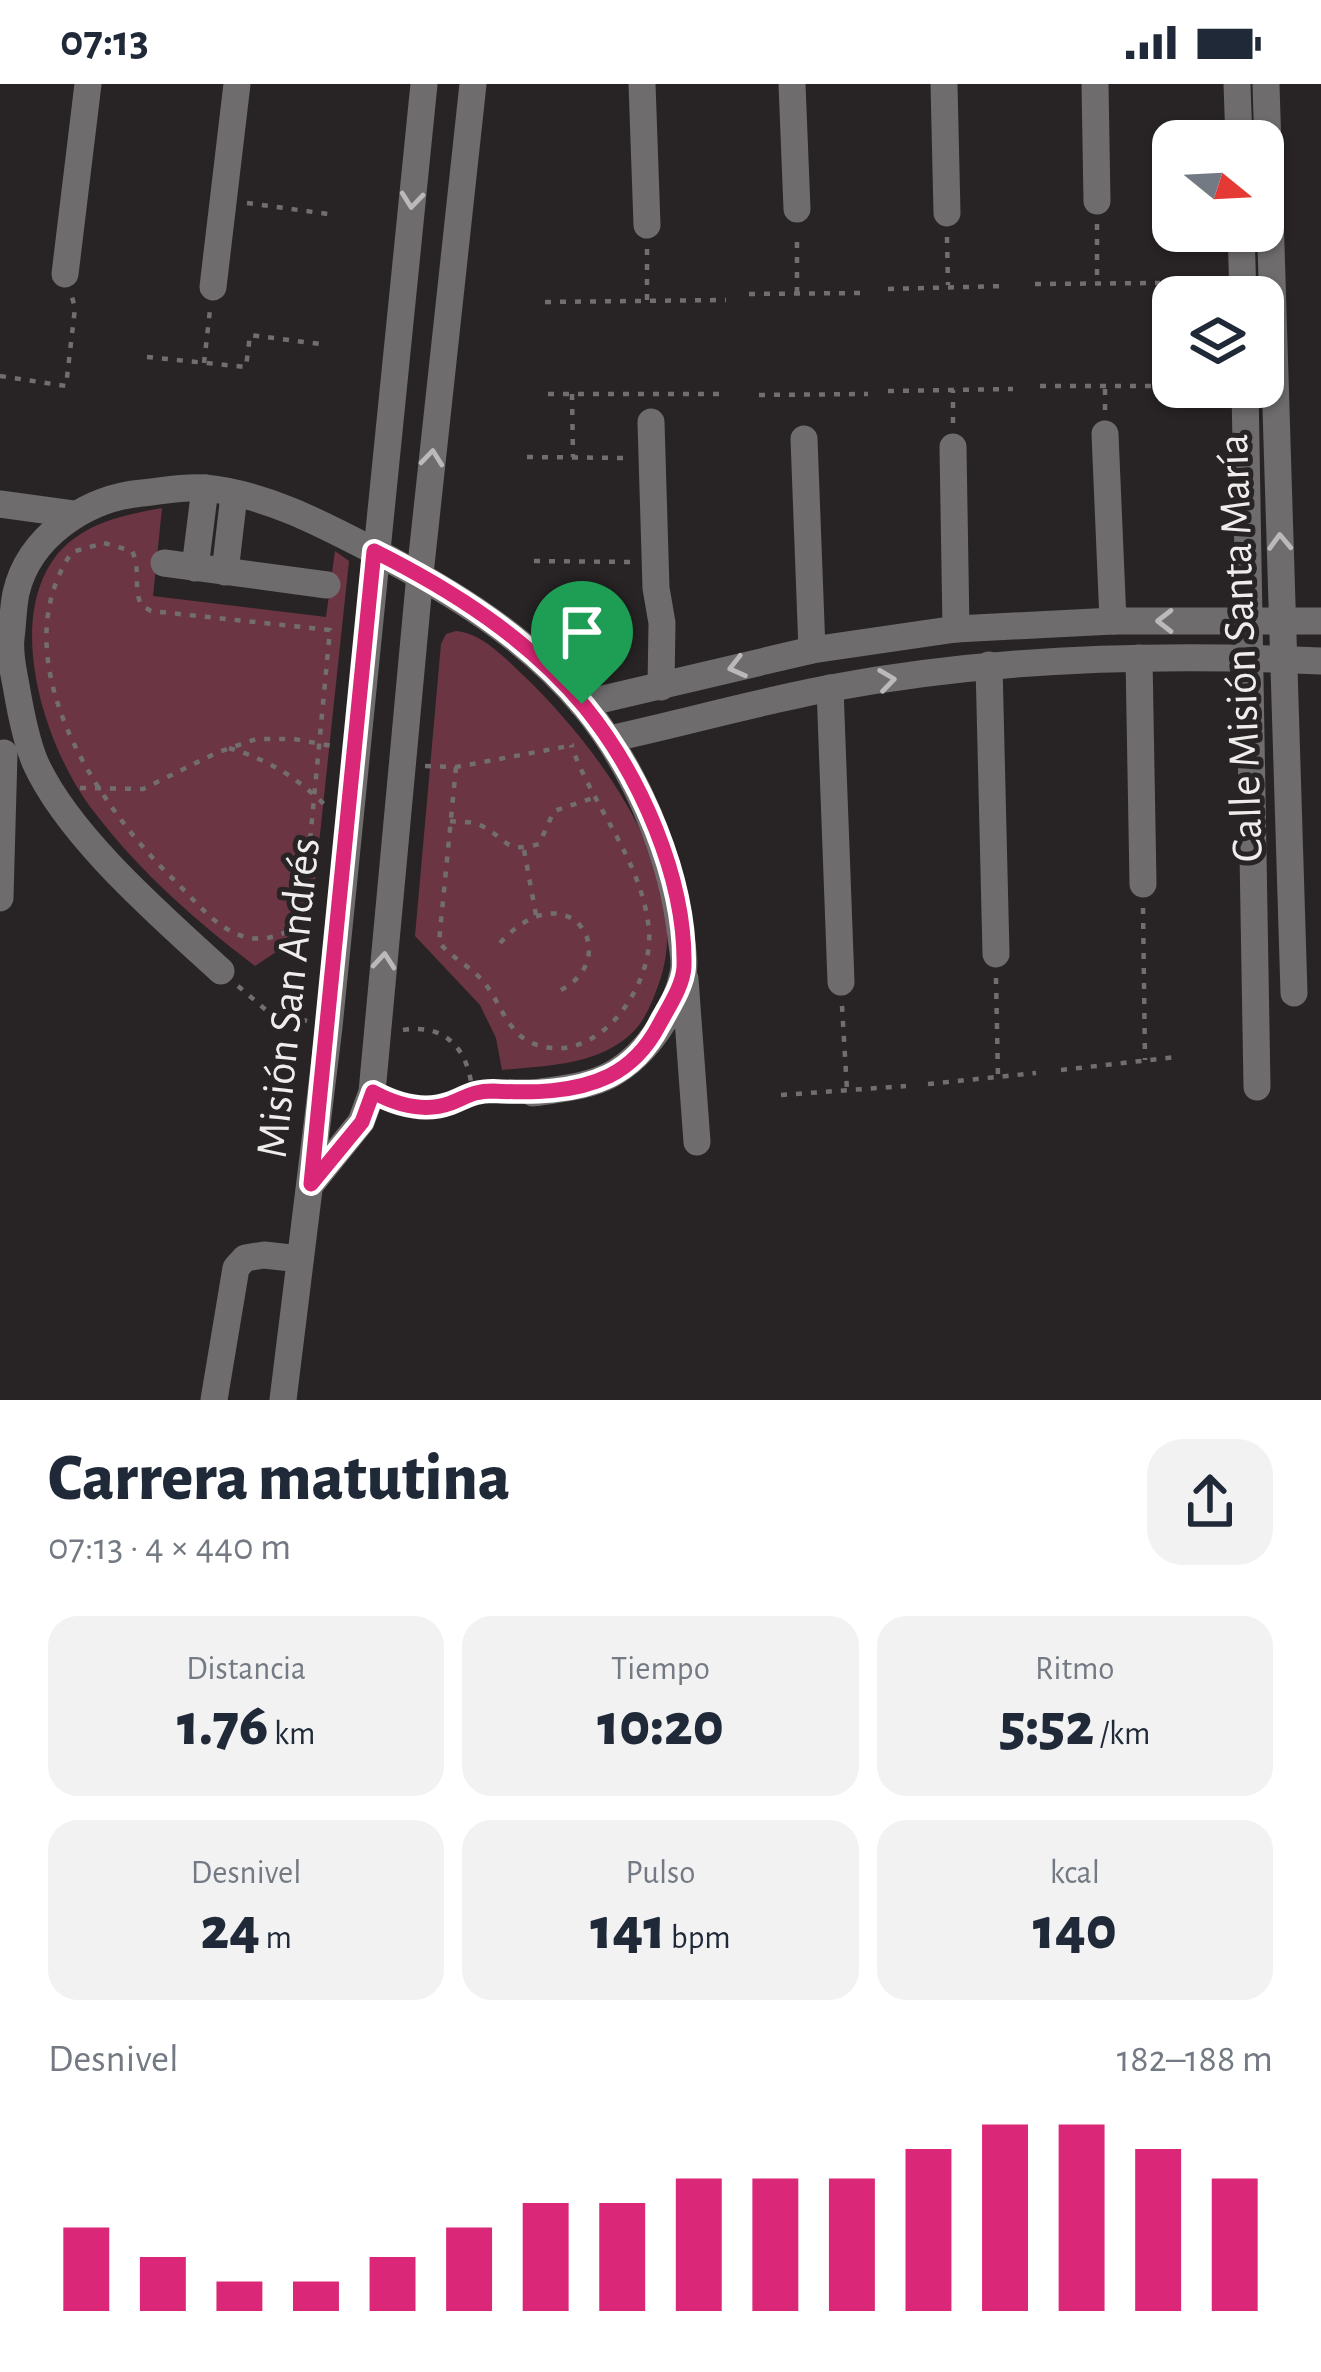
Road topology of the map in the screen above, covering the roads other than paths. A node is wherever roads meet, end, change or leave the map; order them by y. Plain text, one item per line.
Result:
1 (88, 84) edge
2 (237, 84) edge
3 (424, 84) edge
4 (472, 84) edge
5 (642, 84) edge
6 (792, 84) edge
7 (944, 84) edge
8 (1095, 84) edge
9 (1237, 84) edge
10 (1266, 84) edge
11 (1238, 120) edge
12 (1097, 201) road end
13 (797, 209) road end
14 (947, 213) road end
15 (647, 225) road end
16 (65, 274) road end
17 (213, 287) road end
18 (1246, 408) edge
19 (651, 422) dead end
20 (1105, 434) dead end
21 (803, 439) dead end
22 (953, 447) road end
23 (206, 488) junction
24 (234, 495) junction
25 (0, 504) edge
26 (73, 514) junction
27 (374, 551) junction
28 (164, 563) dead end
29 (195, 568) junction
30 (225, 572) junction
31 (420, 574) junction
32 (327, 585) dead end
33 (1282, 619) junction
34 (1113, 621) junction
35 (1251, 621) junction
36 (1321, 621) edge
37 (956, 629) junction
38 (812, 650) junction
39 (1139, 658) junction
40 (1282, 659) junction
41 (1252, 661) junction
42 (1321, 661) edge
43 (989, 665) junction
44 (661, 687) junction
45 (830, 688) junction
46 (582, 704) junction
47 (11, 712) edge
48 (609, 739) junction
49 (2, 752) edge
50 (36, 763) junction
51 (1, 857) edge
52 (1143, 884) road end
53 (0, 898) edge
54 (996, 954) road end
55 (220, 971) road end
56 (684, 971) junction
57 (841, 982) road end
58 (1294, 993) dead end
59 (328, 1027) junction
60 (378, 1034) junction
61 (1257, 1087) dead end
62 (533, 1093) road end
63 (697, 1142) dead end
64 (311, 1184) junction
65 (299, 1259) junction
66 (214, 1400) edge
67 (283, 1400) edge

1 - 16 street
2 - 17 street
3 -> 27 street, Misión San Andrés
31 -> 4 street, Misión San Andrés
5 - 15 street
6 - 13 street
7 - 14 street
8 - 12 street
9 - 11 street
33 -> 10 street, Calle Misión Santa María
18 - 35 street, Calle Misión Santa María
19 - 44 street
20 - 34 street
21 - 38 street
22 - 37 street
23 - 24 street
23 - 26 street
23 - 29 street
24 - 27 street
24 - 30 street
25 - 26 street
26 - 47 street
27 - 31 street
27 - 59 street, Misión San Andrés
28 - 29 street
29 - 30 street
30 - 32 street
31 - 46 street
60 -> 31 street, Misión San Andrés
33 - 35 street
33 - 36 street
33 - 40 street, Calle Misión Santa María
35 -> 34 street
34 - 37 street
35 - 41 street, Calle Misión Santa María
37 - 38 street
38 -> 44 street
39 - 41 street
39 - 43 street
39 - 52 street
40 - 41 street
40 - 42 street
40 - 58 street, Calle Misión Santa María
41 - 61 street, Calle Misión Santa María
45 -> 43 street
43 - 54 street
44 - 46 street
45 - 48 street
45 - 57 street
46 - 48 street
47 - 50 street
48 - 56 street
49 - 50 street
49 - 51 street
50 - 55 street
51 - 53 street
56 - 62 street
56 - 63 street
59 - 60 street
59 - 64 street, Misión San Andrés
60 - 64 street, Misión San Andrés
64 - 65 street
65 - 66 street
65 - 67 street

